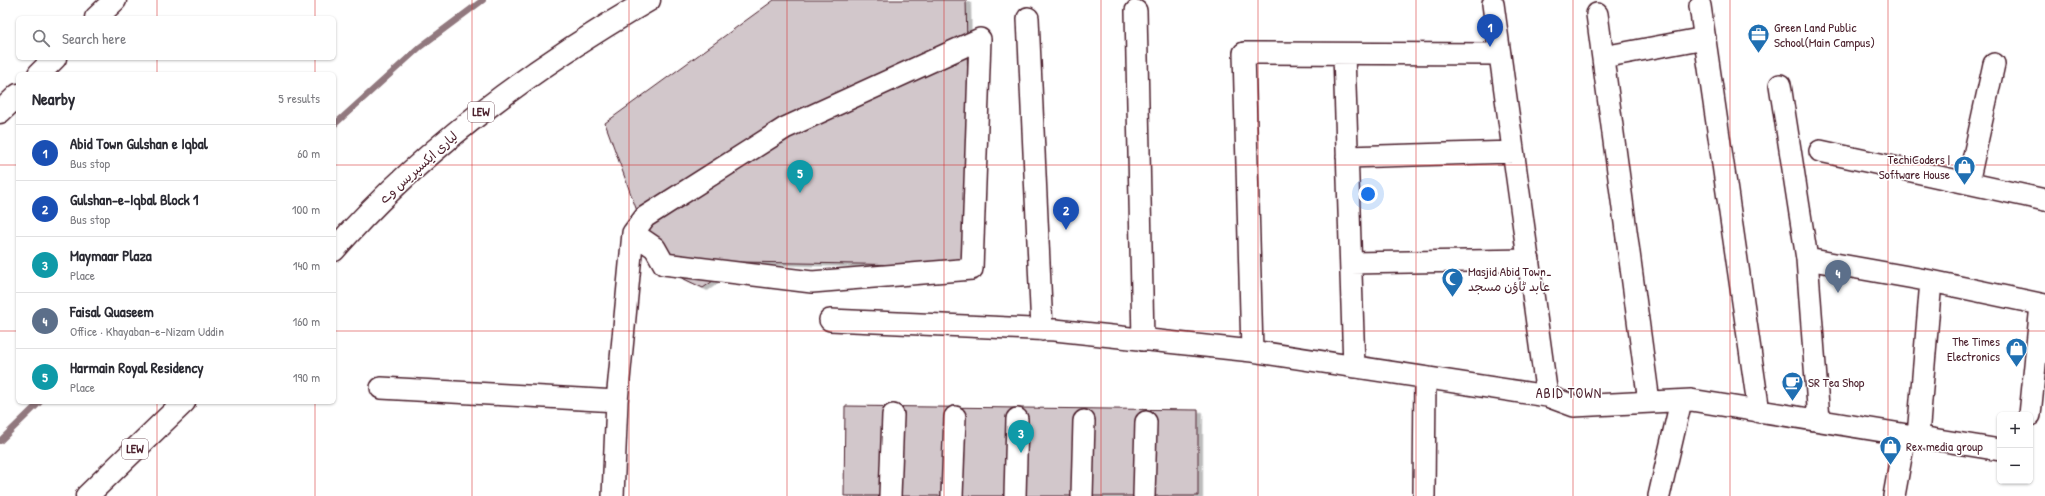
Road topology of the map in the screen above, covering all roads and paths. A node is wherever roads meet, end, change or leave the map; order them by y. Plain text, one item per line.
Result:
1 (115, 0) edge
2 (649, 0) edge
3 (1493, 4) dead end
4 (1700, 6) dead end
5 (1136, 11) dead end
6 (1597, 14) dead end
7 (98, 16) edge
8 (1028, 18) dead end
9 (1705, 38) junction
10 (1344, 54) junction
11 (1500, 54) junction
12 (1603, 57) junction
13 (53, 60) edge
14 (1994, 64) dead end
15 (41, 72) edge
16 (1780, 85) dead end
17 (16, 97) edge
18 (0, 112) edge
19 (1820, 151) dead end
20 (1513, 152) junction
21 (1347, 156) junction
22 (1968, 183) junction
23 (2045, 200) edge
24 (633, 233) junction
25 (336, 248) edge
26 (1807, 259) junction
27 (1529, 260) junction
28 (1351, 263) junction
29 (1931, 281) junction
30 (2043, 305) edge
31 (830, 320) dead end
32 (1042, 330) junction
33 (1143, 340) junction
34 (1252, 352) junction
35 (1354, 367) junction
36 (1425, 378) junction
37 (381, 388) dead end
38 (1547, 396) junction
39 (617, 401) junction
40 (1681, 401) junction
41 (1649, 402) junction
42 (182, 404) edge
43 (1759, 412) junction
44 (2030, 412) edge
45 (893, 415) dead end
46 (955, 418) dead end
47 (1017, 419) dead end
48 (1819, 420) junction
49 (1084, 421) dead end
50 (1146, 422) dead end
51 (1912, 435) junction
52 (1997, 449) edge
53 (87, 496) edge
54 (613, 496) edge
55 (890, 496) edge
56 (952, 496) edge
57 (1015, 496) edge
58 (1082, 496) edge
59 (1144, 496) edge
60 (1424, 496) edge
61 (1660, 496) edge
62 (1894, 496) edge

1 - 7 highway
2 - 25 highway, لیاری ایکسپریس وے / LEW
3 - 11 street
4 - 9 street
5 - 33 street
6 - 12 street
8 - 32 street
9 - 12 street
9 - 43 street
10 - 11 street
10 - 21 street
10 - 34 street
11 - 20 street
12 - 41 street
13 - 15 highway
14 - 22 street
16 - 26 street
17 - 18 highway
19 - 22 street
20 - 21 street
20 - 27 street
21 - 28 street
22 - 23 street
24 - 24 street
24 - 39 street
26 - 29 street
26 - 48 street
27 - 28 street
27 - 38 street
28 - 35 street
29 - 30 street
29 - 51 street
30 - 44 street
31 - 32 street
32 - 33 street
33 - 34 street
34 - 35 street
35 - 36 street
36 - 38 street
36 - 60 street
37 - 39 street
38 - 41 street
39 - 54 street
40 - 41 street
40 - 43 street
40 - 61 street
42 - 53 highway, LEW
43 - 48 street
45 - 55 street
46 - 56 street
47 - 57 street
48 - 51 street
49 - 58 street
50 - 59 street
51 - 52 street
51 - 62 street

